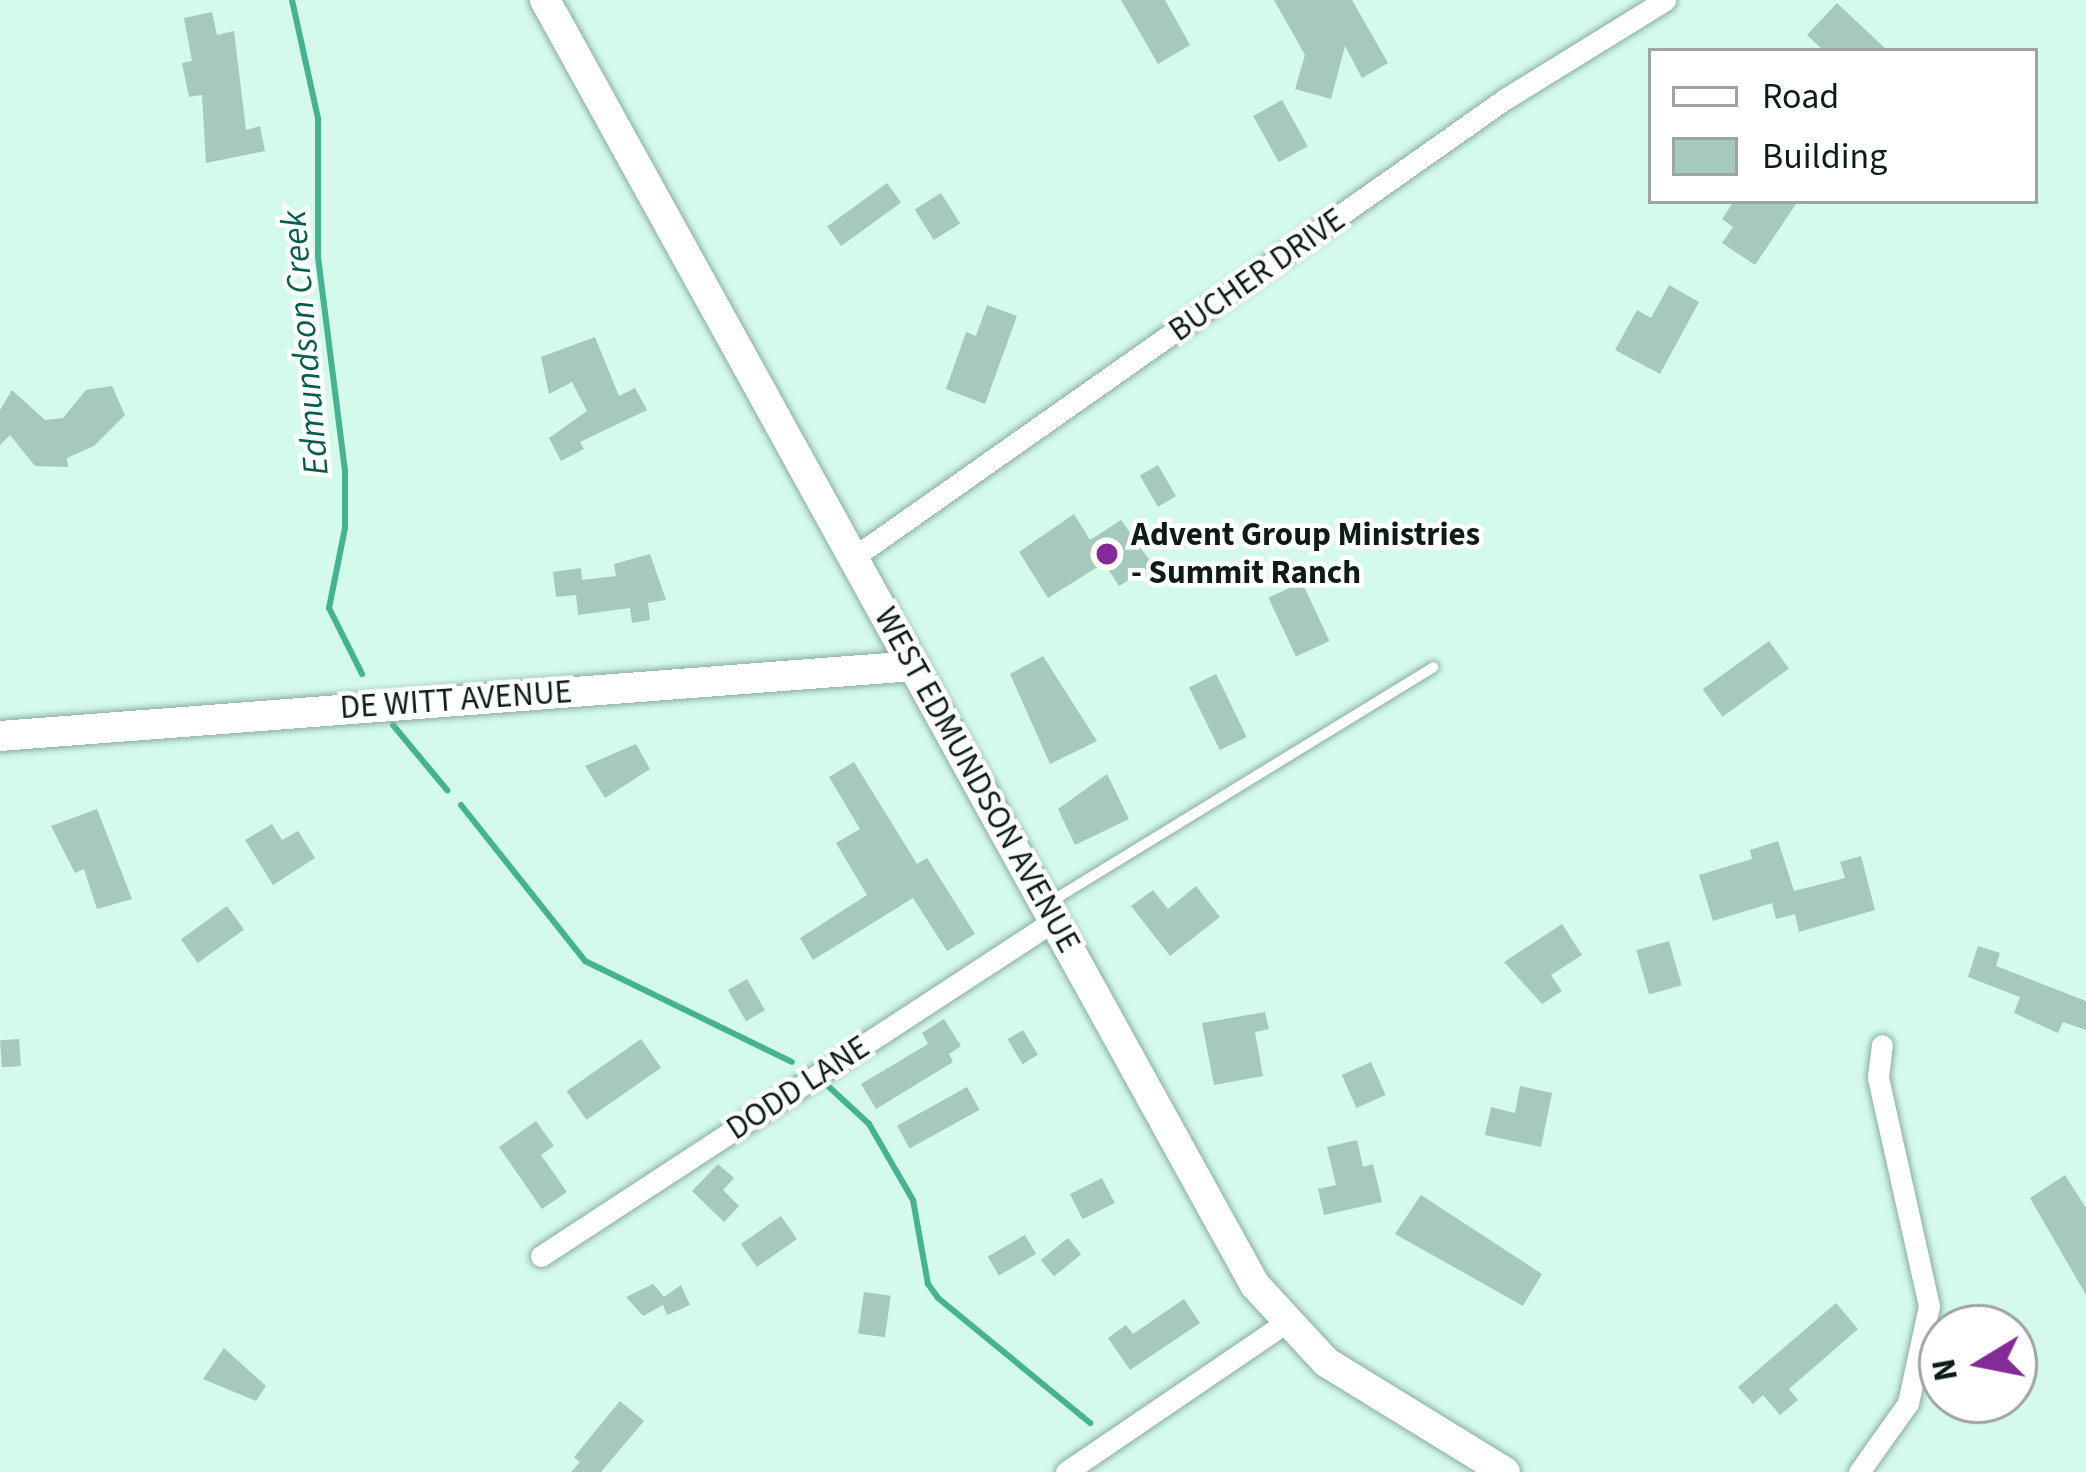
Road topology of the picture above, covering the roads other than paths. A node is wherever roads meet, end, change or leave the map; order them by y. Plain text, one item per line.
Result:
1 (545, 0) edge
2 (1665, 0) edge
3 (854, 557) junction
4 (913, 666) junction
5 (1433, 667) dead end
6 (0, 736) edge
7 (1051, 912) junction
8 (1882, 1045) dead end
9 (541, 1256) dead end
10 (1284, 1324) junction
11 (1066, 1472) edge
12 (1505, 1472) edge
13 (1858, 1472) edge

1 - 3 street, WEST EDMUNDSON AVENUE
2 - 3 street, BUCHER DRIVE
3 - 4 street, WEST EDMUNDSON AVENUE
4 - 6 street, DE WITT AVENUE
4 - 7 street, WEST EDMUNDSON AVENUE
5 - 7 lane
7 - 9 street, DODD LANE
7 - 10 street, WEST EDMUNDSON AVENUE
8 - 13 street
10 - 11 street
10 - 12 street, WEST EDMUNDSON AVENUE

